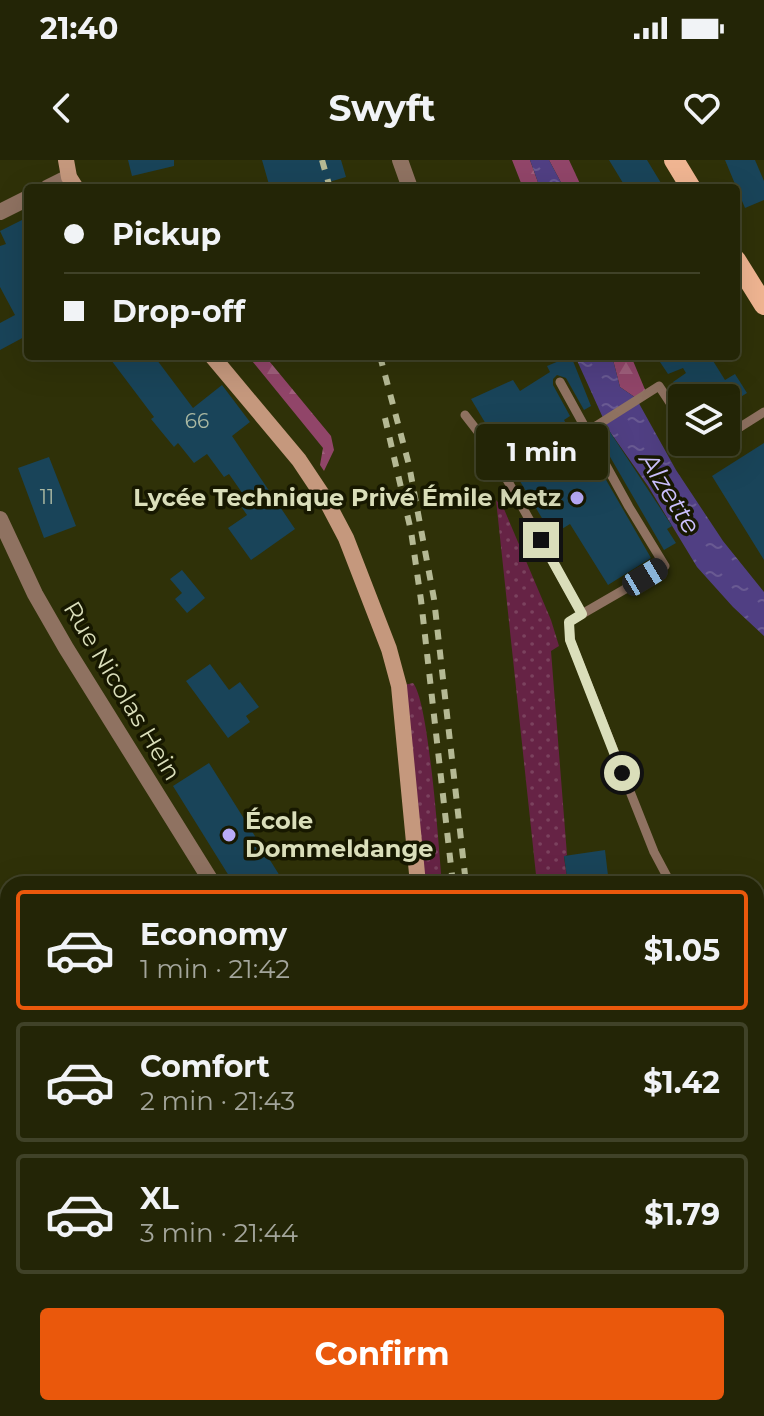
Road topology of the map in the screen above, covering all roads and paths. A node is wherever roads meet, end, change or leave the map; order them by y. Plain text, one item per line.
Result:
1 (400, 160) edge
2 (674, 160) edge
3 (409, 184) edge
4 (689, 184) edge
5 (24, 200) edge
6 (0, 212) edge
7 (740, 266) edge
8 (764, 305) edge
9 (215, 360) edge
10 (560, 382) dead end
11 (668, 400) edge
12 (764, 412) edge
13 (465, 415) dead end
14 (740, 427) edge
15 (588, 431) junction
16 (0, 519) edge
17 (582, 614) junction
18 (208, 876) edge
19 (417, 876) edge
20 (667, 876) edge

1 - 3 street
2 - 4 main road
5 - 6 street
7 - 8 main road
9 - 19 street
10 - 15 lane
11 - 15 lane
12 - 14 lane
13 - 17 lane
15 - 17 lane
16 - 18 street, Rue Nicolas Hein
17 - 20 lane

